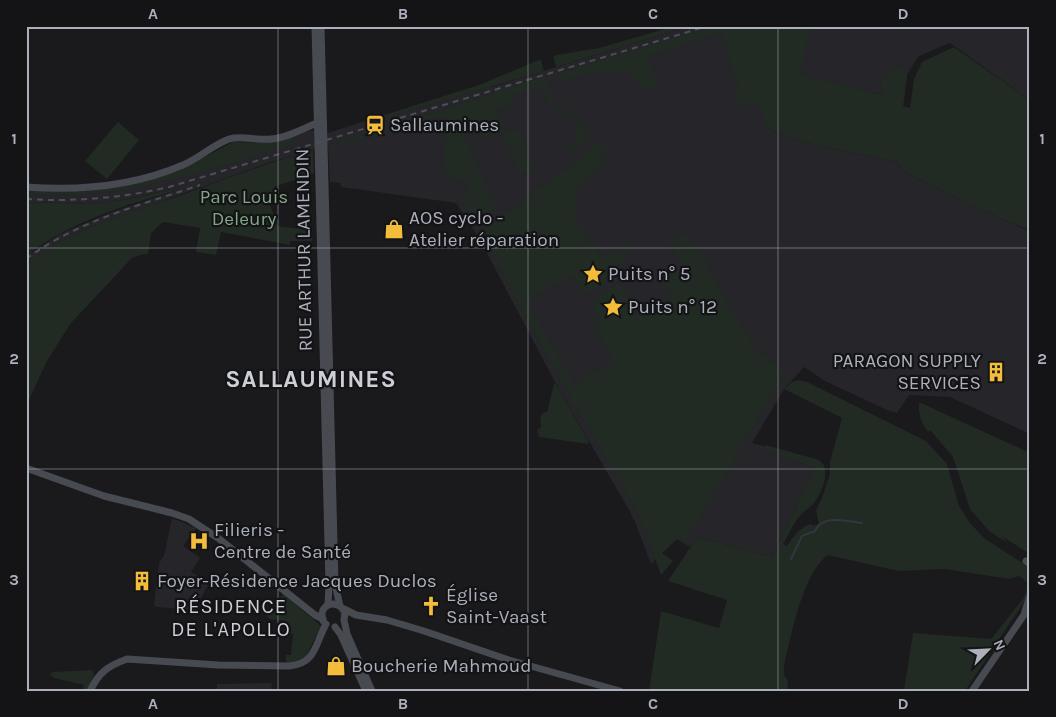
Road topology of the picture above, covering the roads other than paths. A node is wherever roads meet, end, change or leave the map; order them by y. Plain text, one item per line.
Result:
1 (315, 26) edge
2 (321, 26) edge
3 (317, 123) junction
4 (26, 187) edge
5 (26, 468) edge
6 (1030, 596) edge
7 (1030, 606) edge
8 (326, 607) junction
9 (342, 607) junction
10 (307, 608) junction
11 (1024, 614) junction
12 (356, 615) junction
13 (344, 619) junction
14 (324, 622) junction
15 (335, 627) junction
16 (90, 691) edge
17 (366, 691) edge
18 (372, 691) edge
19 (620, 691) edge
20 (972, 691) edge

1 - 3 main road, RUE ARTHUR LAMENDIN
2 - 9 main road, RUE ARTHUR LAMENDIN
3 - 4 main road
3 - 8 main road, RUE ARTHUR LAMENDIN
5 - 10 main road
6 - 11 main road
7 - 11 main road
8 - 9 main road
8 - 10 main road
8 - 14 main road
9 - 12 main road
9 - 13 main road
10 - 14 main road
11 - 20 main road
12 - 13 main road
12 - 19 main road
13 - 15 main road
13 - 18 main road
14 - 15 main road
14 - 16 main road
15 - 17 main road

